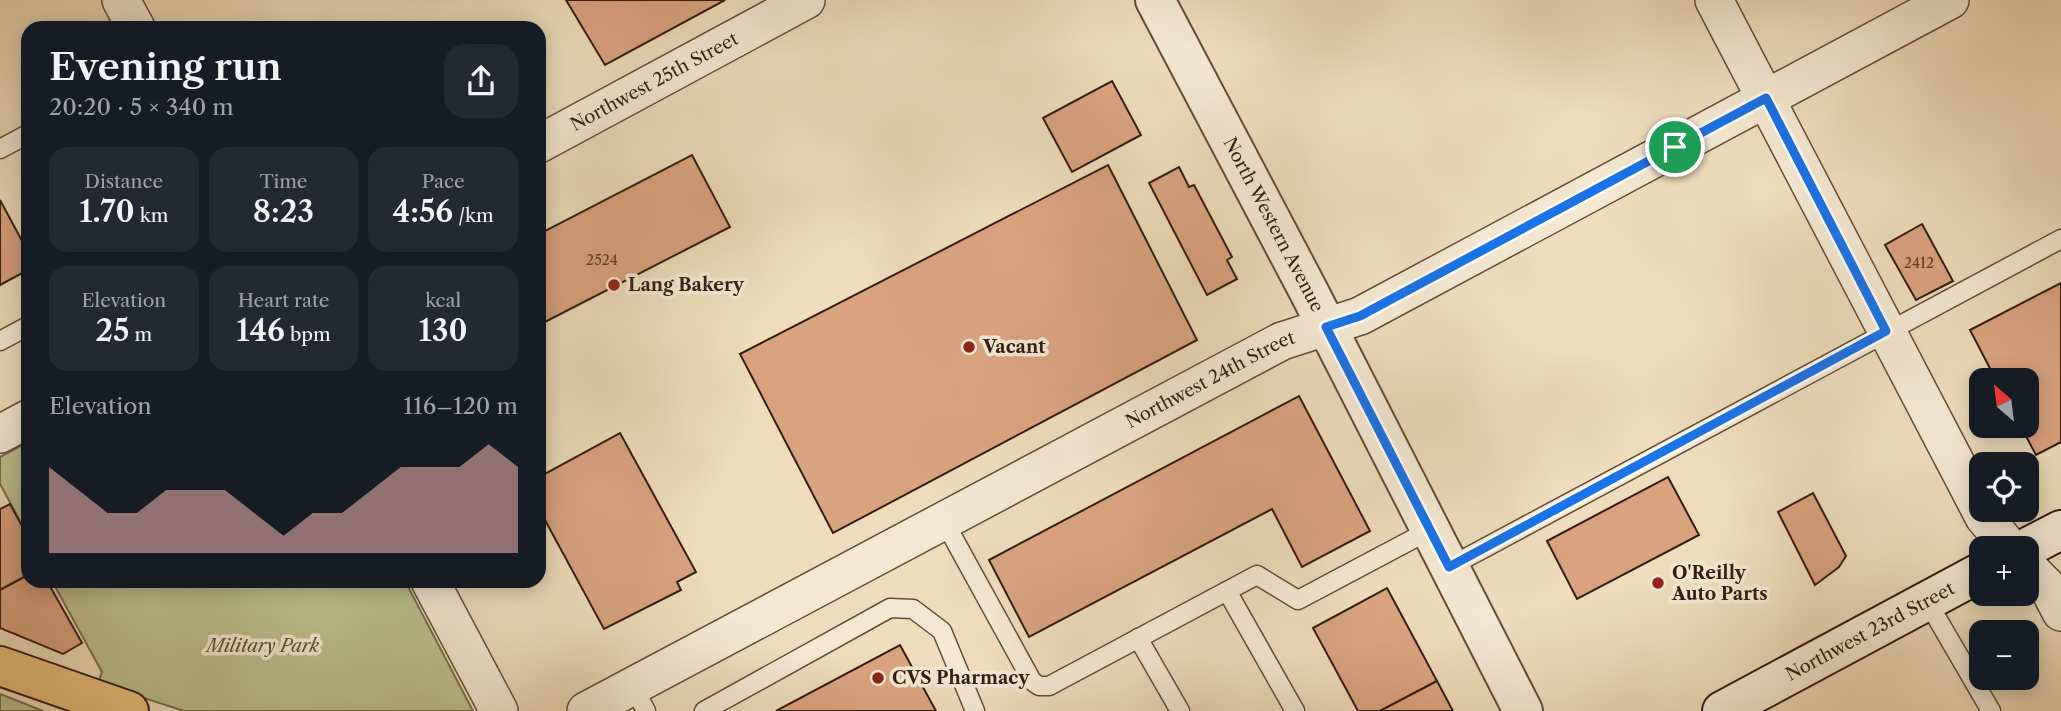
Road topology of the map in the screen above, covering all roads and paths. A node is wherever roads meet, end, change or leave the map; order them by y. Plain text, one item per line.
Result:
1 (121, 0) edge
2 (806, 0) edge
3 (1155, 0) edge
4 (1714, 0) edge
5 (1950, 0) edge
6 (132, 21) edge
7 (1766, 98) junction
8 (21, 138) edge
9 (546, 140) edge
10 (0, 149) edge
11 (2061, 239) edge
12 (1326, 327) junction
13 (21, 330) edge
14 (1886, 331) junction
15 (0, 341) edge
16 (21, 423) edge
17 (0, 434) edge
18 (944, 521) junction
19 (1430, 530) junction
20 (2061, 530) edge
21 (2000, 536) edge
22 (2039, 541) edge
23 (1449, 567) junction
24 (1969, 578) edge
25 (2039, 579) edge
26 (434, 588) edge
27 (1227, 591) junction
28 (1927, 601) junction
29 (2061, 612) edge
30 (1138, 638) junction
31 (0, 666) edge
32 (639, 699) edge
33 (1747, 705) edge
34 (129, 711) edge
35 (499, 711) edge
36 (586, 711) edge
37 (704, 711) edge
38 (975, 711) edge
39 (1180, 711) edge
40 (1295, 711) edge
41 (1523, 711) edge
42 (1991, 711) edge

1 - 6 street
2 - 9 street, Northwest 25th Street
3 - 12 street, North Western Avenue
4 - 7 street
5 - 7 street, Northwest 24th Street
7 - 12 street, Northwest 24th Street
7 - 14 street
8 - 10 lane
11 - 14 lane
12 - 18 street, Northwest 24th Street
12 - 19 street, North Western Avenue
13 - 15 lane
14 - 21 street
14 - 23 lane
16 - 17 street
18 - 30 lane
18 - 32 street, Northwest 24th Street
19 - 23 street, North Western Avenue
19 - 27 lane
20 - 22 street
23 - 41 street, North Western Avenue
24 - 28 street, Northwest 23rd Street
25 - 29 street
26 - 35 street
27 - 30 lane
27 - 40 lane
28 - 33 street, Northwest 23rd Street
28 - 42 lane
30 - 39 lane
31 - 34 main road
32 - 36 street, Northwest 24th Street
37 - 38 lane

